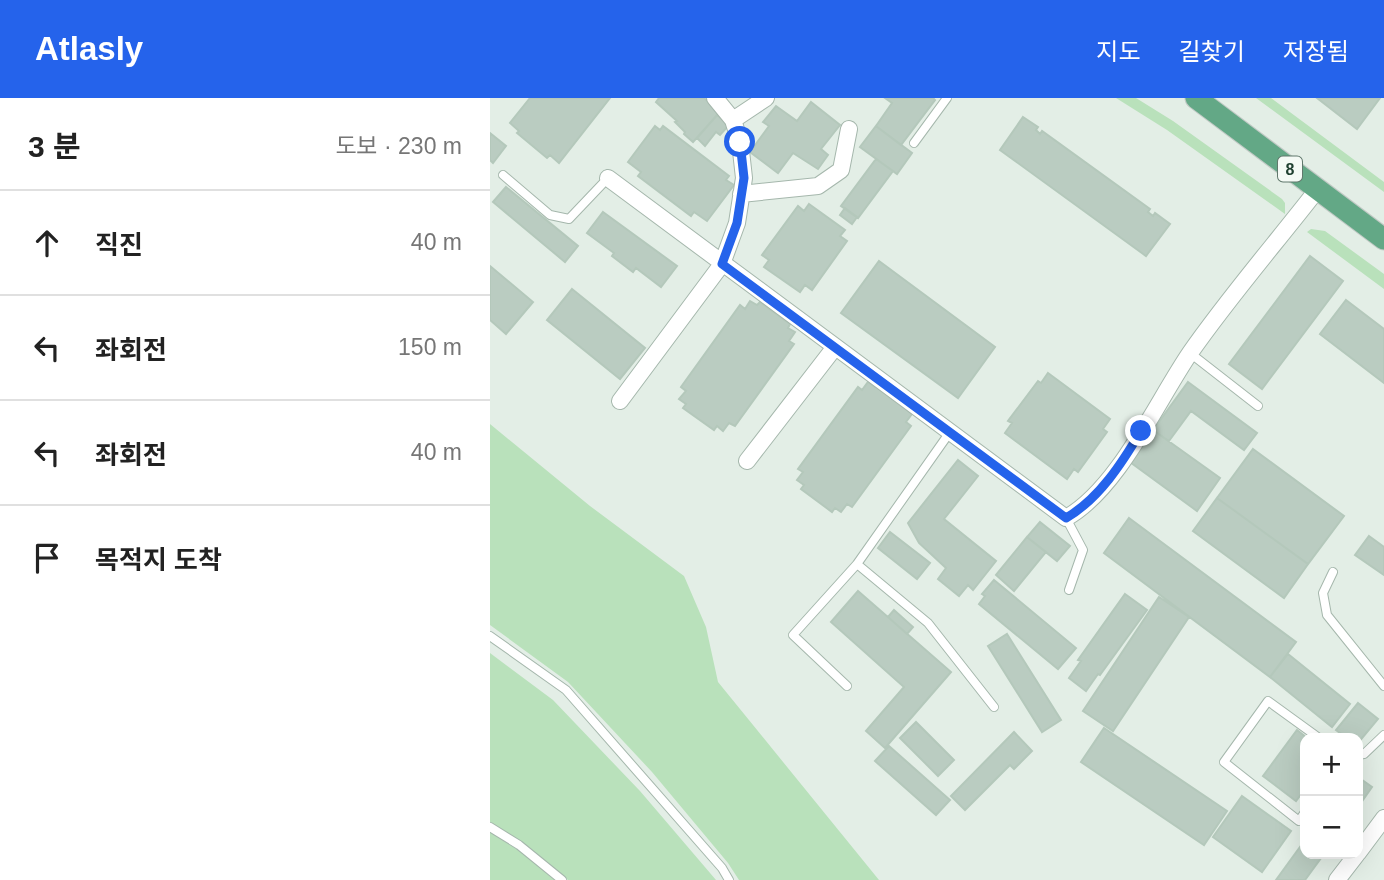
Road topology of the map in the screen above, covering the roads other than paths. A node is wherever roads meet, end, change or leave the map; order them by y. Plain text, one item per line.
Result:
1 (715, 98) edge
2 (766, 98) edge
3 (947, 98) edge
4 (1188, 98) edge
5 (1204, 102) edge
6 (733, 120) junction
7 (849, 129) dead end
8 (914, 143) dead end
9 (503, 175) dead end
10 (608, 178) joint
11 (1317, 190) junction
12 (741, 194) junction
13 (1384, 239) edge
14 (722, 264) junction
15 (835, 347) junction
16 (1190, 353) junction
17 (620, 401) dead end
18 (1258, 406) dead end
19 (950, 432) junction
20 (747, 461) dead end
21 (1066, 518) junction
22 (857, 564) junction
23 (1333, 572) dead end
24 (1069, 590) dead end
25 (490, 636) edge
26 (1384, 685) edge
27 (847, 687) dead end
28 (994, 708) dead end
29 (1312, 733) edge
30 (1384, 735) edge
31 (1363, 754) edge
32 (1384, 818) edge
33 (1300, 820) edge
34 (490, 827) edge
35 (1363, 846) edge
36 (1353, 859) edge
37 (562, 880) edge
38 (729, 880) edge
39 (1337, 880) edge

1 - 6 street
2 - 6 street
3 - 8 lane
4 - 5 lane
5 - 11 main road, 8
6 - 12 street
7 - 12 street
9 - 10 lane
10 - 14 street
11 - 13 main road, 8
11 - 16 street
12 - 14 street
14 - 15 street
14 - 17 street
15 - 19 street
15 - 20 street
16 - 18 lane
16 - 21 street
19 - 21 street
19 - 22 lane
21 - 24 lane
22 - 27 lane
22 - 28 lane
23 - 26 lane
25 - 38 lane
29 - 33 lane
30 - 31 lane
32 - 35 street
34 - 37 lane
36 - 39 street

